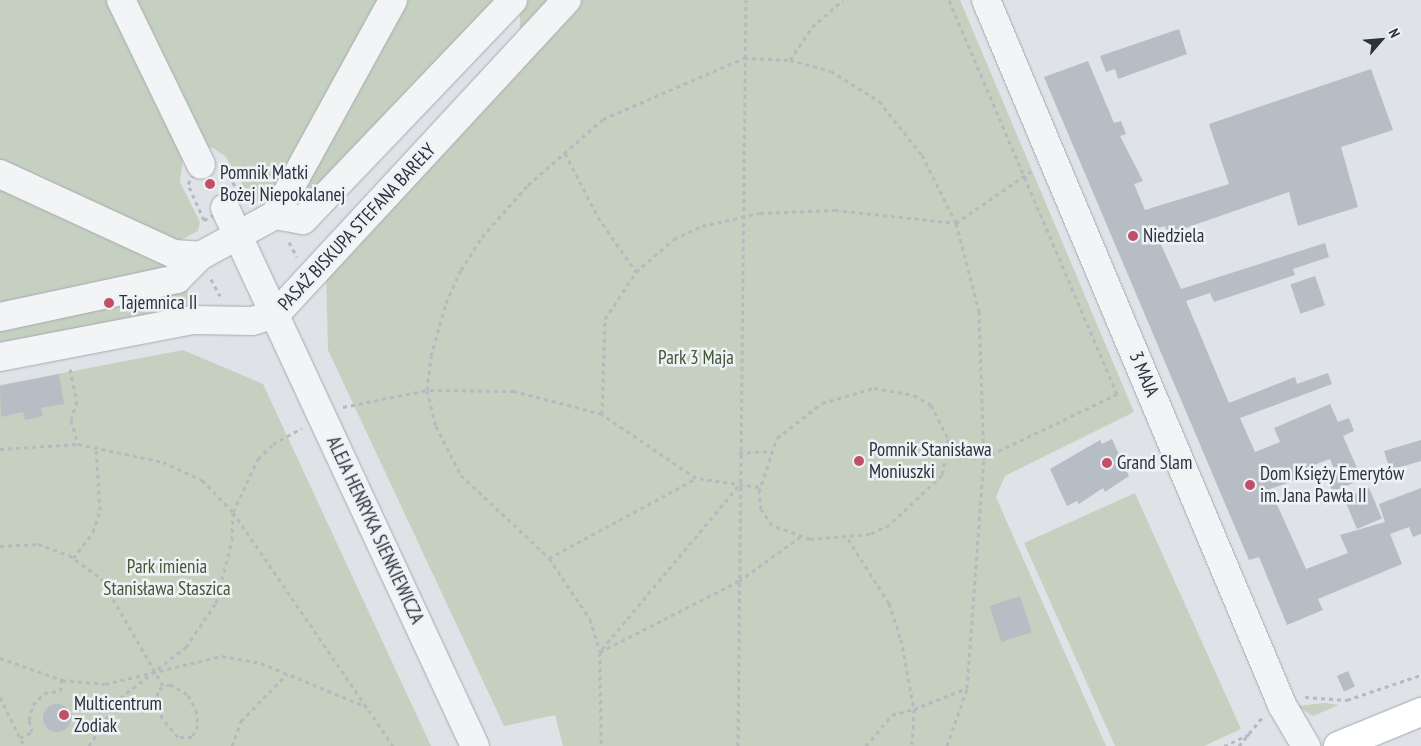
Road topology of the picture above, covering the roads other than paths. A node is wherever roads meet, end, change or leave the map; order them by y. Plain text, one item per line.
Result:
1 (121, 0) edge
2 (393, 0) edge
3 (513, 0) edge
4 (567, 0) edge
5 (986, 0) edge
6 (201, 165) dead end
7 (0, 174) edge
8 (225, 208) dead end
9 (275, 215) junction
10 (239, 235) junction
11 (200, 256) junction
12 (276, 314) junction
13 (0, 317) edge
14 (0, 357) edge
15 (1421, 712) edge
16 (475, 746) edge
17 (1306, 746) edge
18 (1338, 746) edge

1 - 6 street
2 - 9 street
3 - 9 street
4 - 12 street, PASAŻ BISKUPA STEFANA BAREŁY
5 - 17 street, 3 MAJA
7 - 11 street
8 - 10 street, ALEJA HENRYKA SIENKIEWICZA
9 - 10 street
10 - 11 street
10 - 12 street, ALEJA HENRYKA SIENKIEWICZA
11 - 13 street
12 - 14 street, PASAŻ BISKUPA STEFANA BAREŁY
12 - 16 street, ALEJA HENRYKA SIENKIEWICZA
15 - 18 main road

